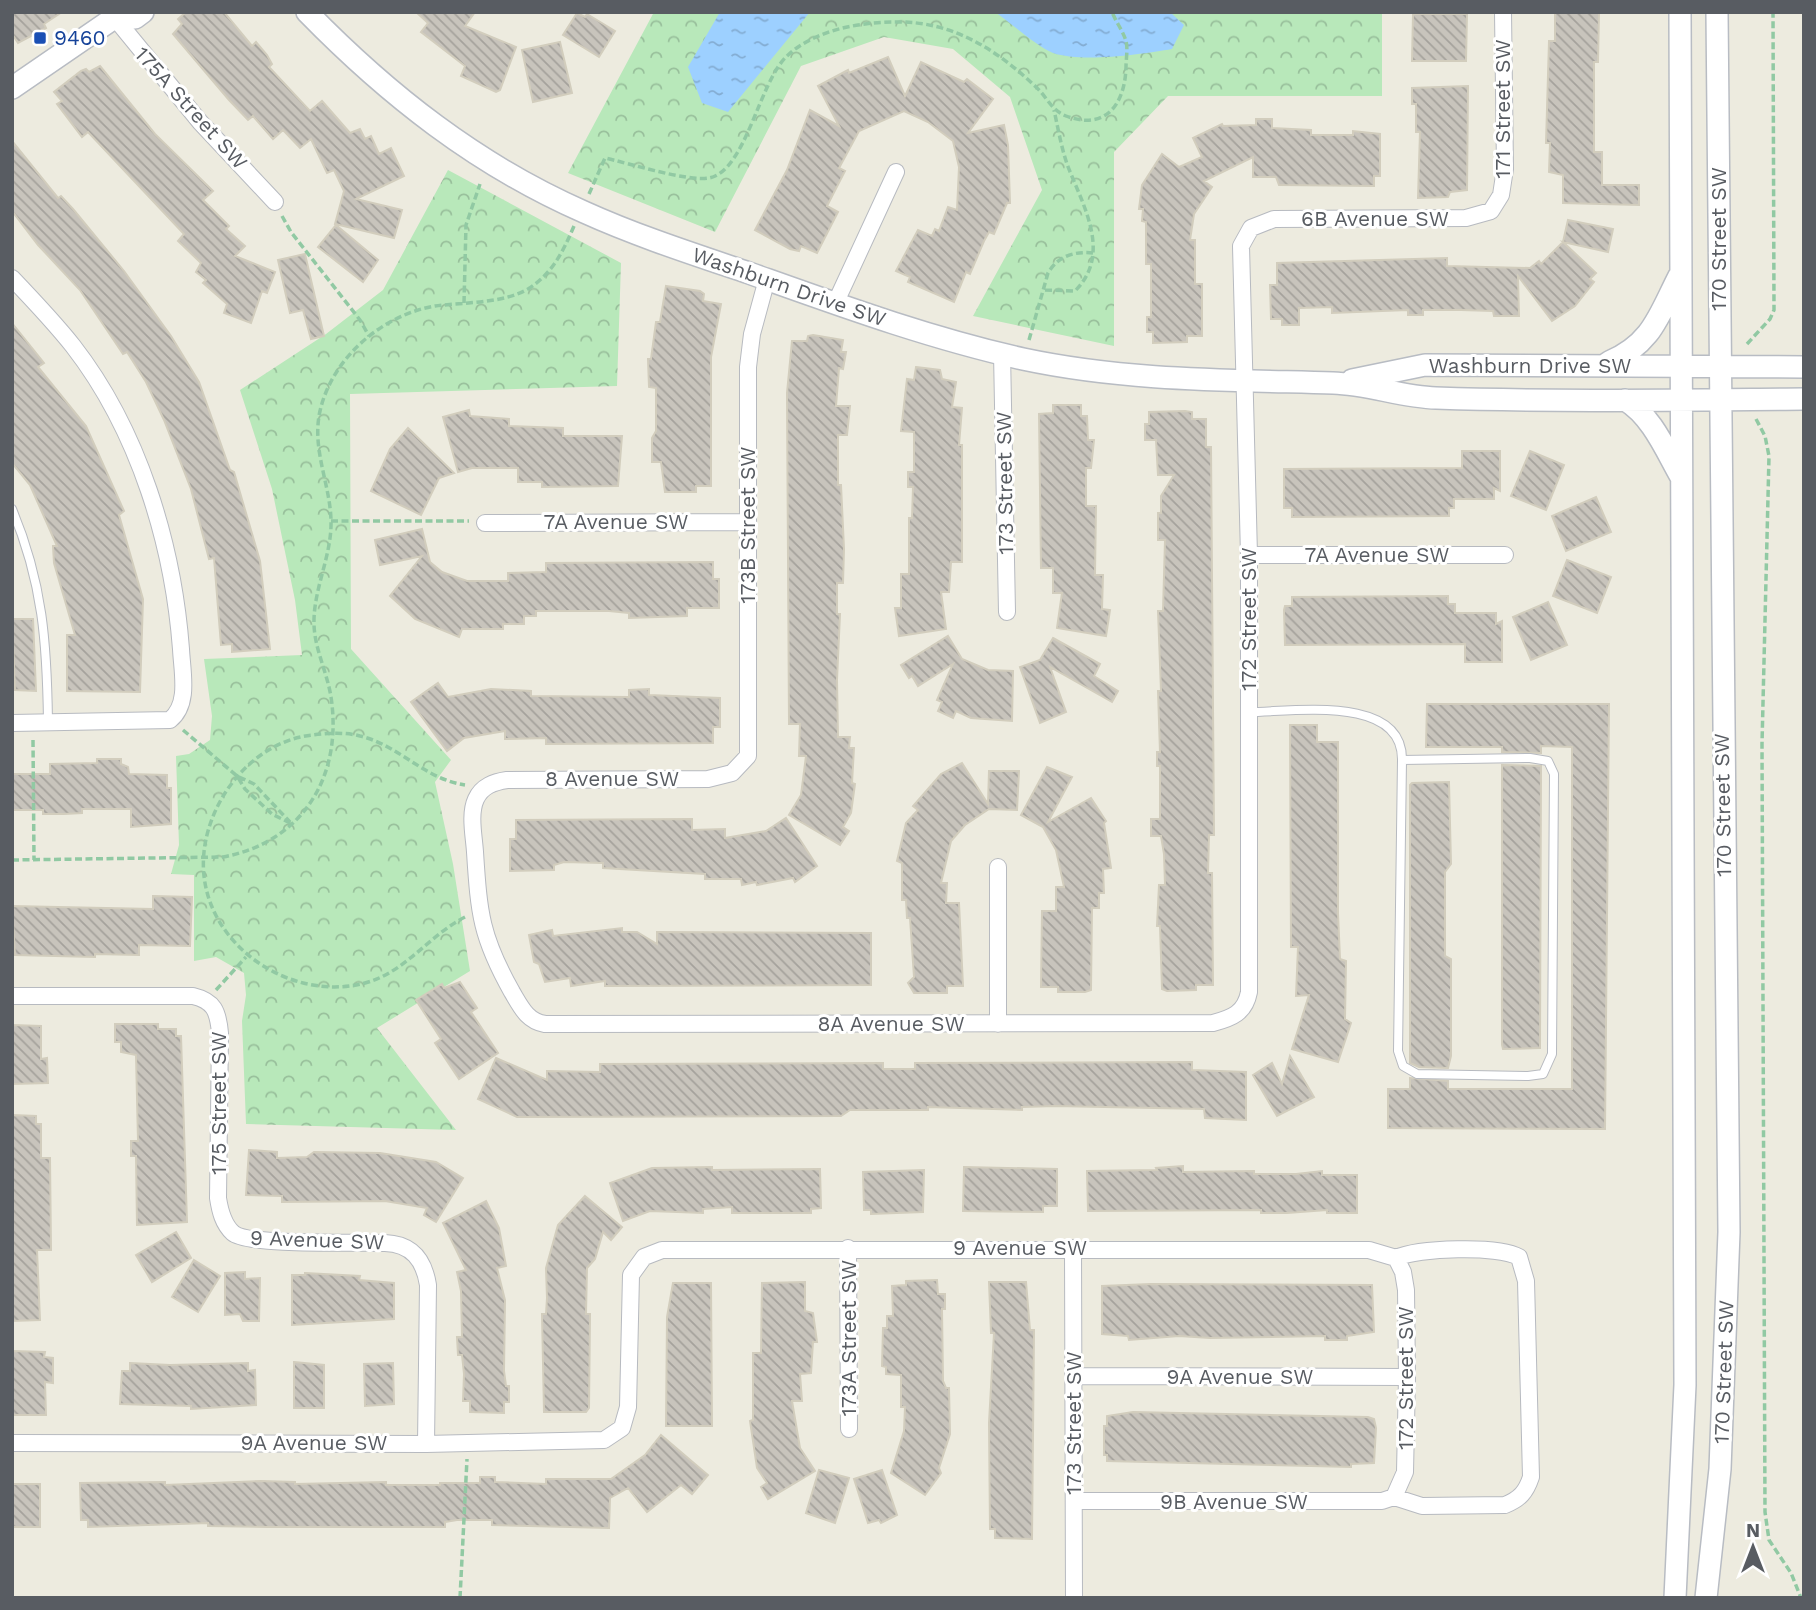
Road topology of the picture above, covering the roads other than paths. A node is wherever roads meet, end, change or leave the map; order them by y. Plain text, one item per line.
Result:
1 (143, 12) edge
2 (307, 12) edge
3 (1503, 12) edge
4 (1680, 12) edge
5 (1717, 12) edge
6 (113, 14) edge
7 (12, 88) edge
8 (896, 172) dead end
9 (275, 202) road end
10 (1497, 204) joint
11 (1251, 228) joint
12 (1682, 272) junction
13 (12, 278) edge
14 (767, 279) junction
15 (835, 304) junction
16 (1002, 354) junction
17 (1601, 365) junction
18 (1681, 365) junction
19 (1719, 365) junction
20 (1804, 367) edge
21 (1243, 382) junction
22 (1339, 383) junction
23 (1804, 399) edge
24 (1625, 400) junction
25 (1681, 400) junction
26 (1718, 400) junction
27 (1681, 477) junction
28 (12, 509) edge
29 (747, 522) junction
30 (485, 523) road end
31 (1249, 555) junction
32 (1505, 555) dead end
33 (1007, 612) dead end
34 (1249, 712) junction
35 (40, 722) junction
36 (12, 723) edge
37 (1402, 760) junction
38 (739, 769) joint
39 (998, 867) dead end
40 (12, 996) edge
41 (1241, 1011) joint
42 (538, 1023) joint
43 (999, 1024) junction
44 (226, 1224) joint
45 (848, 1248) junction
46 (1073, 1248) junction
47 (1395, 1258) junction
48 (1074, 1376) junction
49 (1407, 1377) junction
50 (849, 1429) dead end
51 (614, 1435) joint
52 (12, 1443) edge
53 (426, 1444) junction
54 (1394, 1497) junction
55 (1074, 1502) junction
56 (1074, 1598) edge
57 (1675, 1598) edge
58 (1706, 1598) edge

1 - 6 main road
2 - 14 main road, Washburn Drive SW
3 - 10 street, 171 Street SW
4 - 12 main road, 170 Street SW
5 - 19 main road, 170 Street SW
6 - 7 main road
6 - 9 street, 175A Street SW
8 - 15 street
10 - 11 street, 6B Avenue SW
11 - 21 street, 172 Street SW
12 - 17 main road
12 - 18 main road, 170 Street SW
13 - 35 street
14 - 15 main road, Washburn Drive SW
14 - 29 street, 173B Street SW
15 - 16 main road, Washburn Drive SW
16 - 21 main road, Washburn Drive SW
16 - 33 street, 173 Street SW
17 - 18 main road, Washburn Drive SW
17 - 22 main road, Washburn Drive SW
18 - 19 main road, Washburn Drive SW
18 - 25 main road, 170 Street SW
19 - 20 main road, Washburn Drive SW
19 - 26 main road, 170 Street SW
21 - 22 main road, Washburn Drive SW
21 - 31 street, 172 Street SW
22 - 24 main road, Washburn Drive SW
23 - 26 main road, Washburn Drive SW
24 - 25 main road, Washburn Drive SW
24 - 27 main road
25 - 26 main road, Washburn Drive SW
25 - 27 main road, 170 Street SW
26 - 58 main road, 170 Street SW
27 - 57 main road, 170 Street SW
28 - 35 lane
29 - 30 street, 7A Avenue SW
29 - 38 street, 173B Street SW
31 - 32 street, 7A Avenue SW
31 - 34 street, 172 Street SW
34 - 37 lane
34 - 41 street, 172 Street SW
35 - 36 street
37 - 37 lane
38 - 42 street, 8 Avenue SW
39 - 43 street
40 - 44 street, 175 Street SW
41 - 43 street, 8A Avenue SW
42 - 43 street, 8A Avenue SW
44 - 53 street, 9 Avenue SW
45 - 46 street, 9 Avenue SW
45 - 50 street, 173A Street SW
45 - 51 street, 9 Avenue SW
46 - 47 street, 9 Avenue SW
46 - 48 street, 173 Street SW
47 - 49 street, 172 Street SW
47 - 54 street
48 - 49 street, 9A Avenue SW
48 - 55 street, 173 Street SW
49 - 54 street, 172 Street SW
51 - 53 street, 9A Avenue SW
52 - 53 street, 9A Avenue SW
54 - 55 street, 9B Avenue SW
55 - 56 street, 173 Street SW

